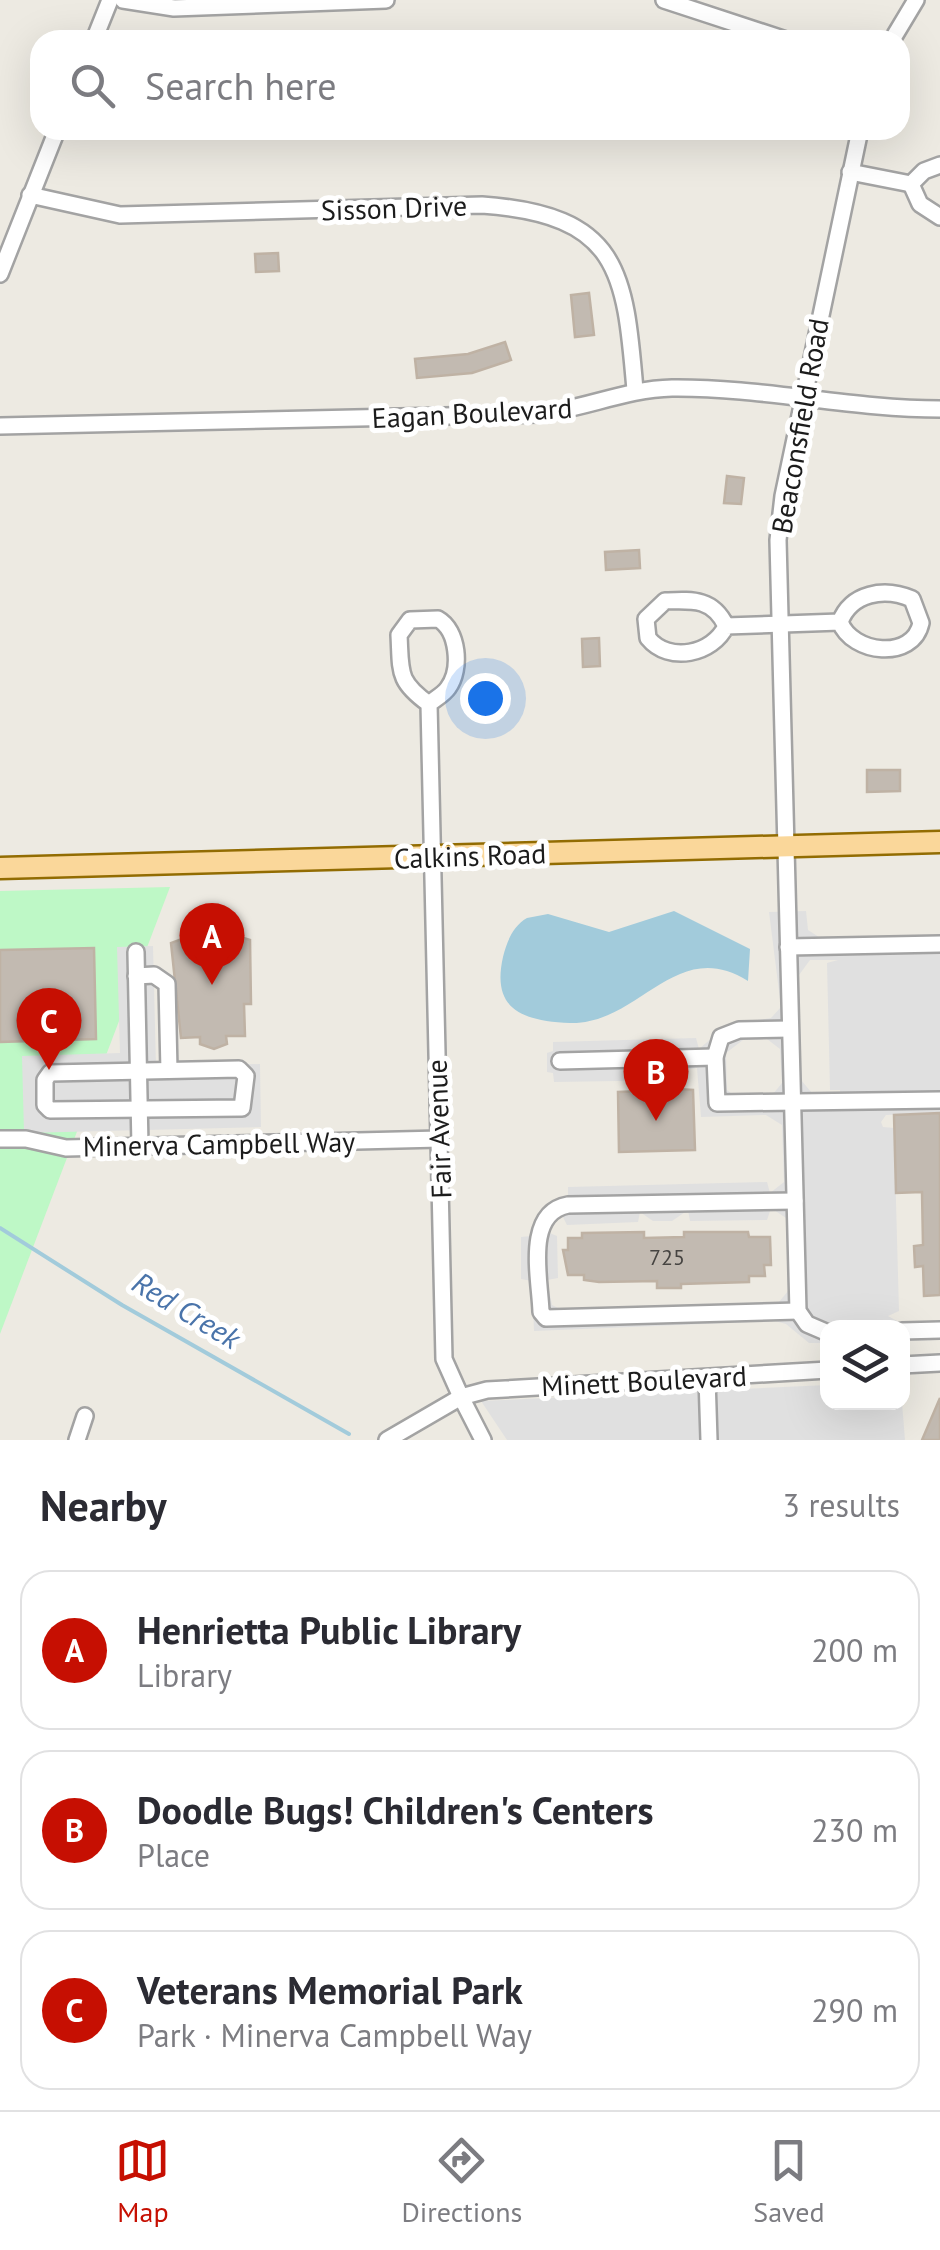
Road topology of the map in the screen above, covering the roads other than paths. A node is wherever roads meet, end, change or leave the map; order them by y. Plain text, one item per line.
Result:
1 (110, 0) edge
2 (124, 0) edge
3 (386, 0) edge
4 (664, 0) edge
5 (916, 0) edge
6 (98, 30) edge
7 (756, 30) edge
8 (898, 30) edge
9 (53, 140) edge
10 (858, 140) edge
11 (940, 165) edge
12 (850, 172) junction
13 (911, 184) junction
14 (30, 195) junction
15 (940, 218) edge
16 (0, 274) edge
17 (635, 390) junction
18 (802, 400) junction
19 (940, 408) edge
20 (0, 426) edge
21 (840, 622) junction
22 (780, 624) junction
23 (726, 626) junction
24 (429, 704) junction
25 (940, 842) edge
26 (786, 846) junction
27 (430, 858) junction
28 (0, 868) edge
29 (940, 944) edge
30 (788, 947) junction
31 (136, 952) dead end
32 (136, 976) junction
33 (168, 1010) junction
34 (137, 1012) junction
35 (790, 1029) junction
36 (715, 1058) junction
37 (560, 1061) dead end
38 (169, 1070) junction
39 (138, 1071) junction
40 (940, 1100) edge
41 (793, 1104) junction
42 (242, 1108) junction
43 (140, 1110) junction
44 (0, 1139) edge
45 (440, 1139) junction
46 (242, 1144) junction
47 (140, 1146) junction
48 (795, 1201) junction
49 (798, 1311) junction
50 (820, 1330) edge
51 (940, 1330) edge
52 (910, 1331) edge
53 (940, 1363) edge
54 (910, 1365) edge
55 (820, 1371) edge
56 (707, 1378) junction
57 (460, 1397) junction
58 (84, 1416) dead end
59 (77, 1440) edge
60 (386, 1440) edge
61 (483, 1440) edge
62 (709, 1440) edge

1 - 6 street
2 - 3 street
4 - 7 street
5 - 8 street
9 - 14 street
10 - 12 street, Beaconsfield Road
11 - 13 street
12 - 13 street
12 - 18 street, Beaconsfield Road
13 - 15 street
14 - 16 street
14 - 17 street, Sisson Drive
17 - 18 street, Eagan Boulevard
17 - 20 street, Eagan Boulevard
18 - 19 street, Eagan Boulevard
18 - 22 street, Beaconsfield Road
21 - 21 street
21 - 22 street
22 - 23 street
22 - 26 street, Beaconsfield Road
23 - 23 street
24 - 24 street
24 - 27 street, Fair Avenue
25 - 26 main road, Calkins Road
26 - 27 main road, Calkins Road
26 - 30 street, Beaconsfield Road
27 - 28 main road, Calkins Road
27 - 45 street, Fair Avenue
29 - 30 street
30 - 35 street, Beaconsfield Road
31 - 32 street
32 - 33 street
32 - 34 street
33 - 34 street
33 - 38 street
34 - 39 street
35 - 36 street
35 - 41 street, Beaconsfield Road
36 - 37 street
36 - 41 street
38 - 39 street
38 - 42 street
39 - 43 street
39 - 43 street
40 - 41 street
41 - 48 street, Beaconsfield Road
42 - 43 street
42 - 46 street
43 - 47 street
44 - 47 street, Minerva Campbell Way
45 - 46 street, Minerva Campbell Way
45 - 57 street, Fair Avenue
46 - 47 street, Minerva Campbell Way
48 - 49 street, Beaconsfield Road
48 - 49 street
49 - 50 street
51 - 52 street
53 - 54 street
55 - 56 street, Minett Boulevard
56 - 57 street, Minett Boulevard
56 - 62 street
57 - 60 street
57 - 61 street, Fair Avenue
58 - 59 street

